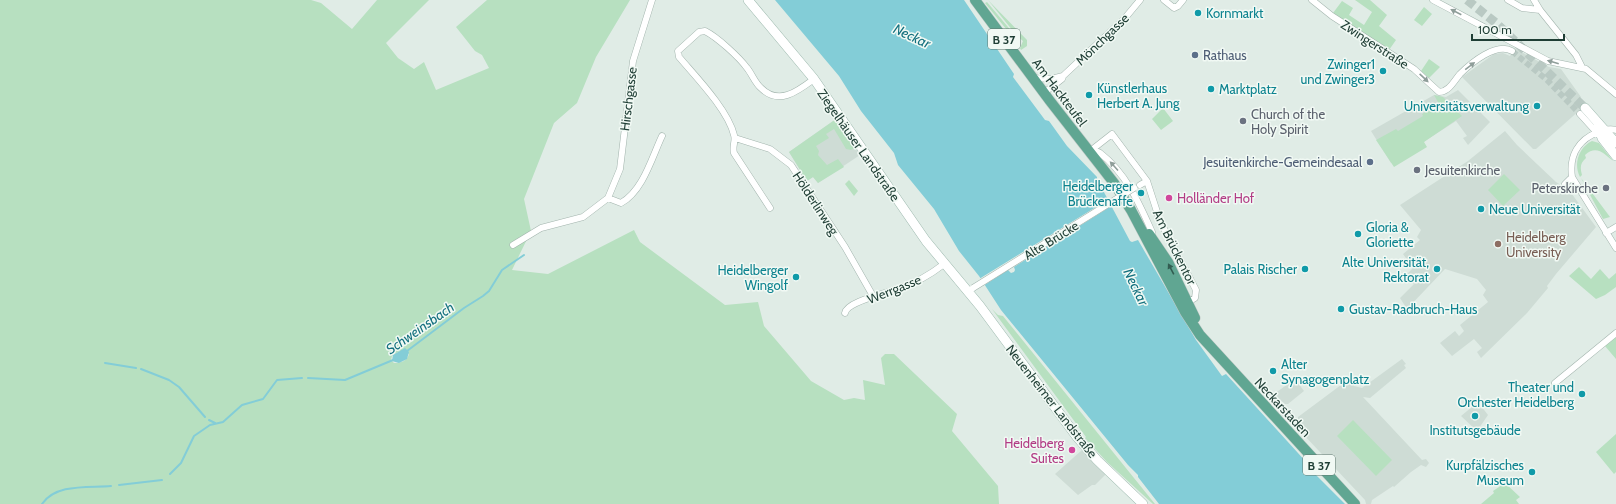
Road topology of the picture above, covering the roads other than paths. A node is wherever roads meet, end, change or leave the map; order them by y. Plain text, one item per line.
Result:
1 (652, 0) edge
2 (748, 0) edge
3 (975, 0) edge
4 (1140, 0) edge
5 (1164, 0) edge
6 (1183, 0) edge
7 (1312, 0) edge
8 (1433, 0) edge
9 (1508, 0) edge
10 (1534, 0) edge
11 (1540, 10) junction
12 (1512, 51) tunnel mouth
13 (1582, 67) junction
14 (1063, 76) junction
15 (1033, 78) junction
16 (814, 79) junction
17 (1044, 93) junction
18 (1616, 94) edge
19 (1583, 111) joint
20 (1601, 133) junction
21 (662, 136) dead end
22 (1615, 137) edge
23 (735, 138) junction
24 (1089, 152) junction
25 (1616, 156) edge
26 (1572, 177) junction
27 (1147, 181) junction
28 (1565, 184) dead end
29 (608, 198) junction
30 (1124, 199) joint
31 (770, 208) dead end
32 (1131, 210) junction
33 (1616, 227) edge
34 (1606, 233) junction
35 (1151, 236) junction
36 (513, 245) dead end
37 (1616, 248) edge
38 (944, 264) junction
39 (970, 290) junction
40 (873, 296) junction
41 (1185, 304) junction
42 (845, 313) dead end
43 (1616, 333) edge
44 (1555, 383) dead end
45 (1143, 504) edge
46 (1355, 504) edge

1 - 29 street, Hirschgasse
2 - 16 main road, Ziegelhäuser Landstraße
3 - 15 main road, Am Hackteufel / B 37
4 - 14 street, Mönchgasse
5 - 6 street
7 -> 12 street, Zwingerstraße
13 -> 8 street
9 - 11 street
10 - 11 street
11 - 13 street
13 - 18 street
14 - 15 street
14 - 17 street, Mönchgasse
15 - 17 main road, Am Hackteufel / B 37
16 - 23 street
16 - 38 main road, Ziegelhäuser Landstraße
17 - 24 main road, Am Hackteufel / B 37
19 - 20 street
19 - 20 main road
20 - 22 main road
20 - 25 main road
20 - 26 street
21 - 29 street
23 - 31 street
23 - 40 street, Hölderlinweg
24 - 27 street, Am Brückentor
24 - 30 main road, Am Hackteufel / B 37
35 -> 24 street
26 - 28 street
26 - 34 street
27 - 39 street, Alte Brücke, bridge
27 - 41 street, Am Brückentor
29 - 36 street
30 - 32 main road, Neckarstaden / B 37
32 - 35 main road, Neckarstaden / B 37
32 - 41 main road, Neckarstaden / B 37
33 - 34 street
34 - 37 street
41 -> 35 main road, Neckarstaden / B 37
38 - 39 main road, Ziegelhäuser Landstraße
38 - 40 street, Werrgasse
39 - 45 main road, Neuenheimer Landstraße
40 - 42 street, Werrgasse
41 - 46 main road, Neckarstaden / B 37
43 - 44 street

